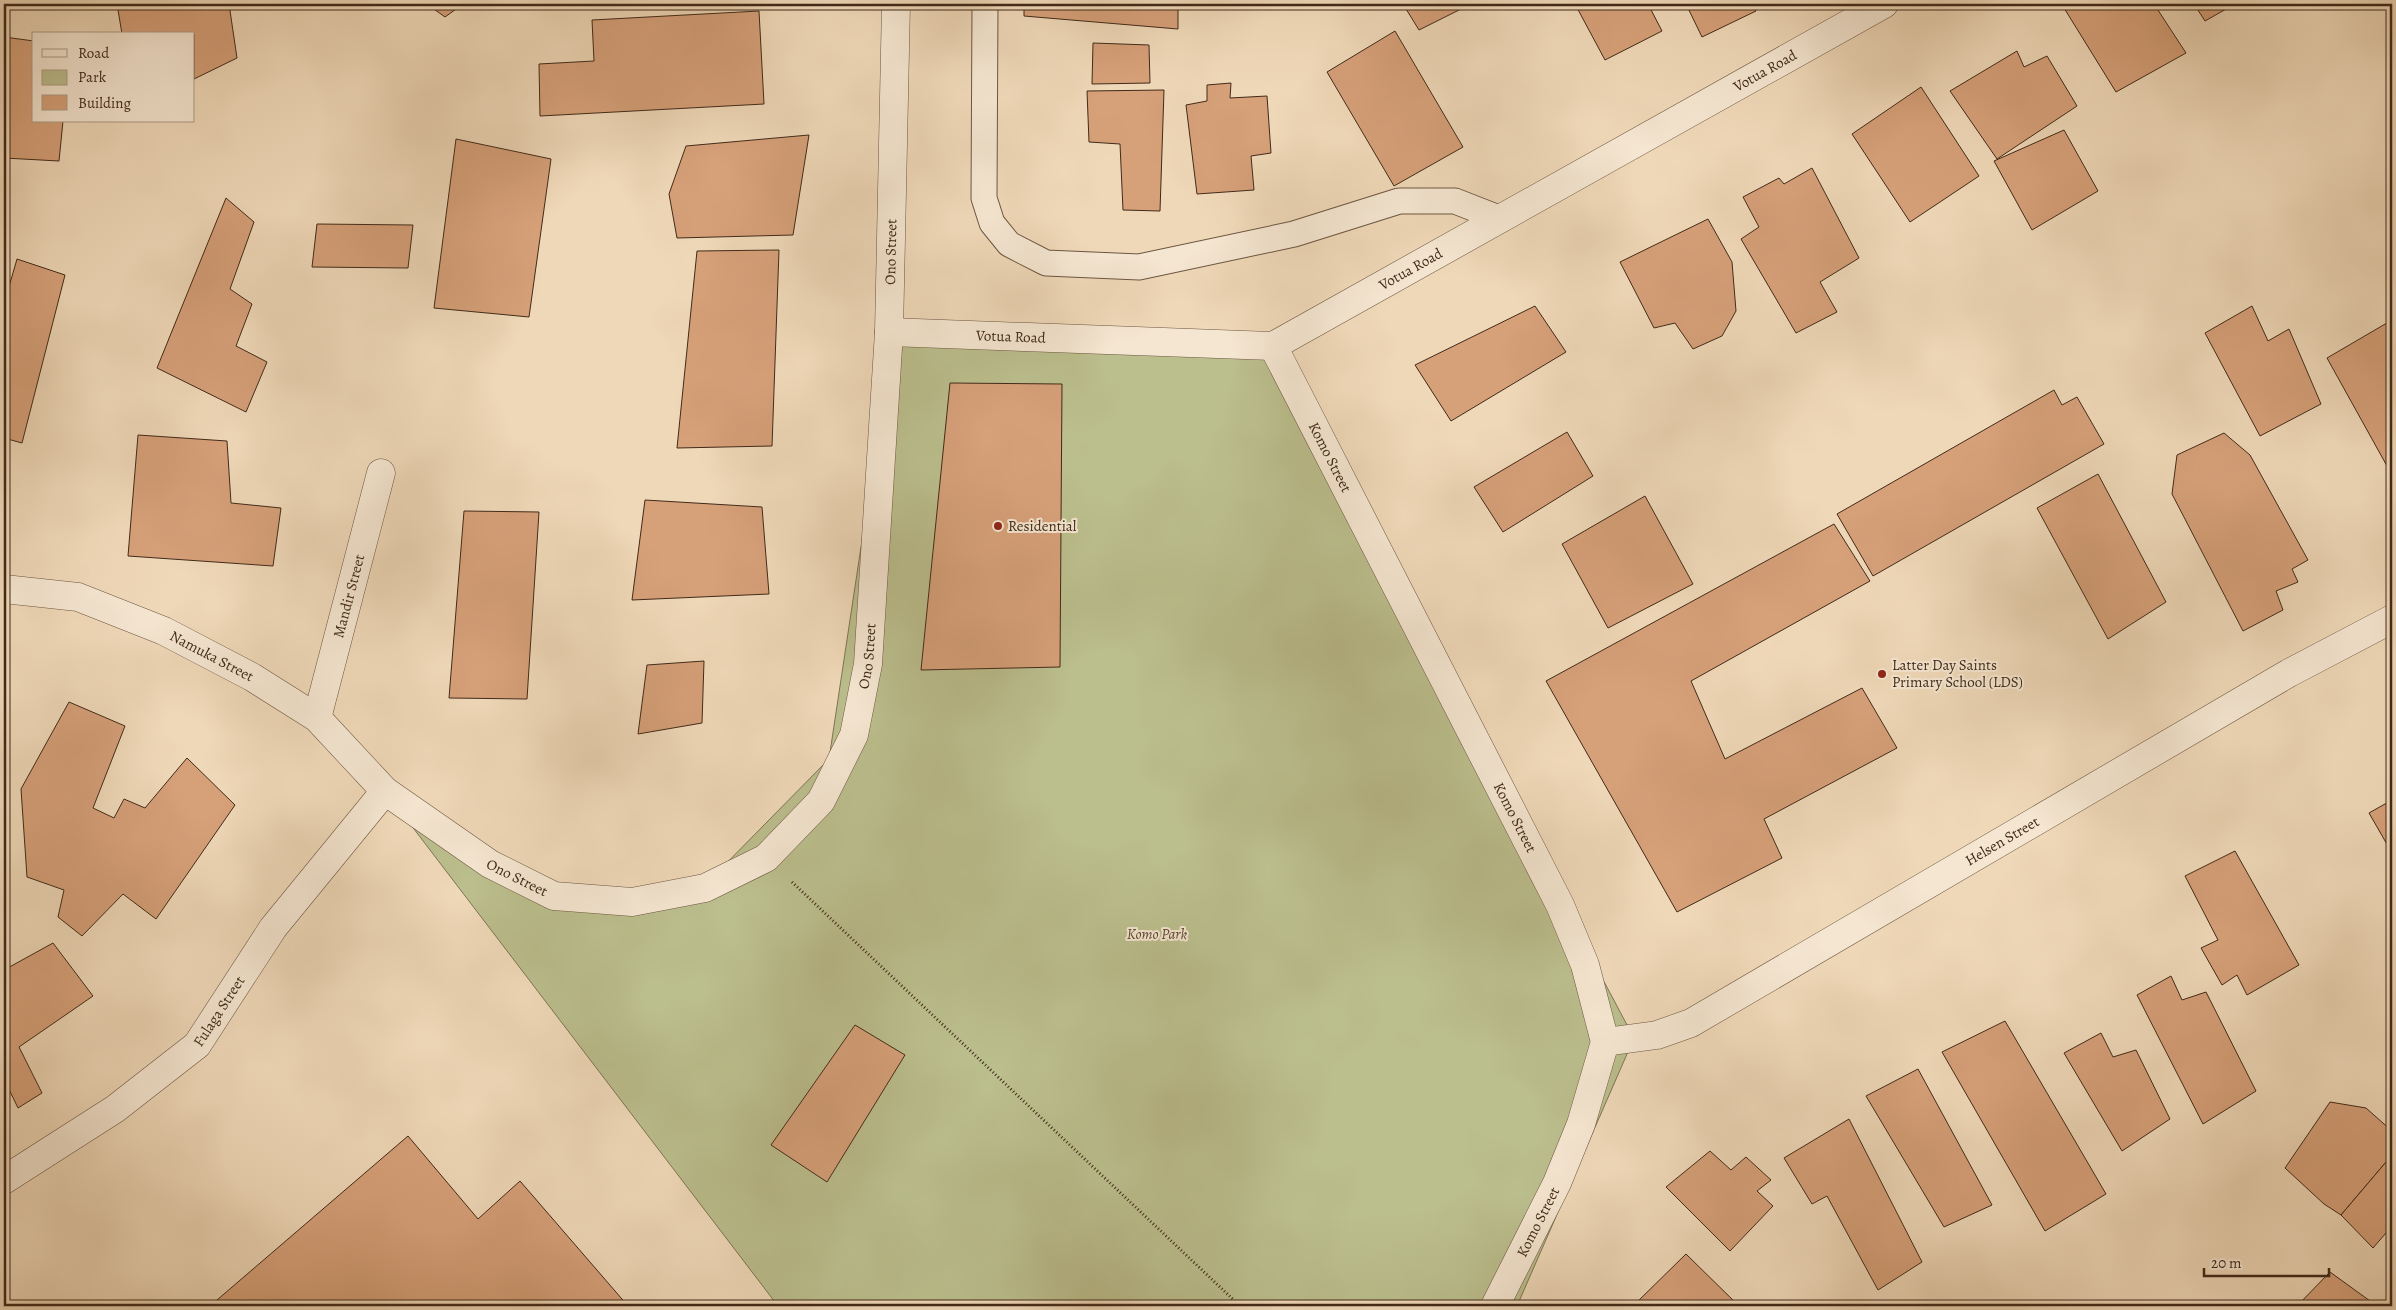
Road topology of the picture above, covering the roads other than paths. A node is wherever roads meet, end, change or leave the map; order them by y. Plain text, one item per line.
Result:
1 (896, 4) edge
2 (985, 4) edge
3 (1884, 4) edge
4 (1501, 219) junction
5 (889, 332) junction
6 (1274, 346) junction
7 (381, 473) dead end
8 (4, 589) edge
9 (2392, 618) edge
10 (317, 718) junction
11 (385, 791) junction
12 (1605, 1042) junction
13 (4, 1180) edge
14 (1495, 1306) edge

1 - 5 street, Ono Street
2 - 4 lane
3 - 4 street, Votua Road
4 - 6 street, Votua Road
5 - 6 street, Votua Road
5 - 11 street, Ono Street
6 - 12 street, Komo Street
7 - 10 street, Mandir Street
8 - 10 street, Namuka Street
9 - 12 street, Helsen Street
10 - 11 street, Namuka Street
11 - 13 street, Fulaga Street
12 - 14 street, Komo Street

